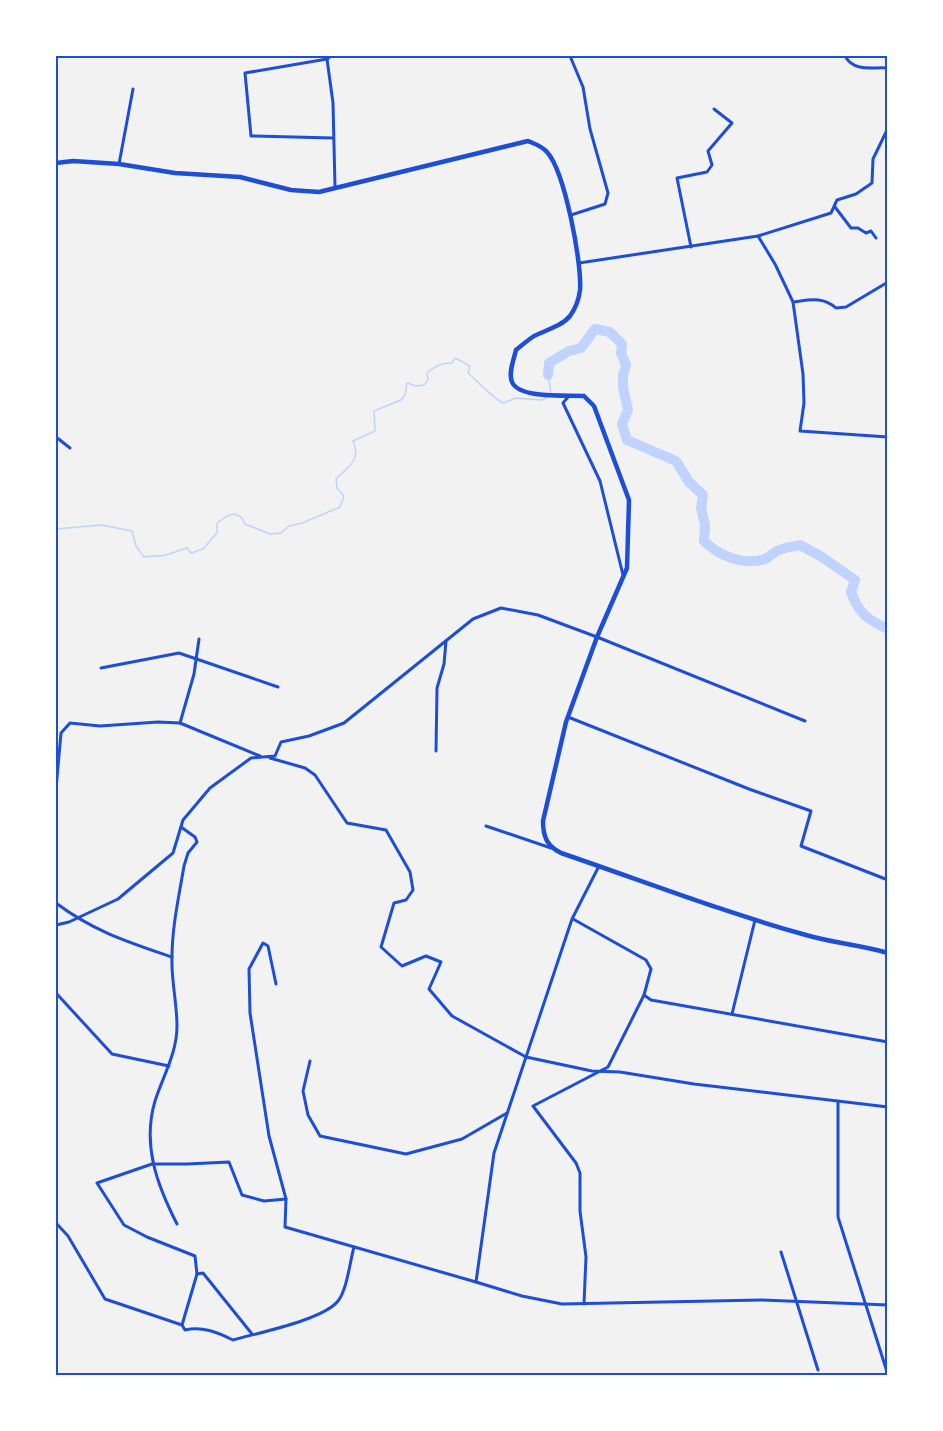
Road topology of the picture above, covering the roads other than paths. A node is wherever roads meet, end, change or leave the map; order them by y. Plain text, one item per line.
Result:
1 (331, 56) edge
2 (570, 56) edge
3 (845, 56) edge
4 (327, 59) junction
5 (888, 68) edge
6 (133, 89) dead end
7 (714, 109) dead end
8 (888, 128) edge
9 (333, 138) junction
10 (56, 163) edge
11 (119, 164) junction
12 (335, 189) junction
13 (835, 207) junction
14 (571, 215) junction
15 (758, 236) junction
16 (876, 238) dead end
17 (691, 247) junction
18 (578, 263) junction
19 (888, 282) edge
20 (793, 302) junction
21 (569, 395) junction
22 (56, 437) edge
23 (888, 437) edge
24 (70, 448) dead end
25 (623, 576) junction
26 (597, 637) junction
27 (199, 639) dead end
28 (446, 641) junction
29 (196, 658) junction
30 (101, 668) dead end
31 (278, 687) dead end
32 (568, 717) junction
33 (805, 721) dead end
34 (180, 723) junction
35 (436, 751) dead end
36 (265, 757) junction
37 (56, 789) edge
38 (486, 826) dead end
39 (181, 827) junction
40 (550, 848) junction
41 (598, 866) junction
42 (888, 880) edge
43 (56, 903) edge
44 (76, 919) junction
45 (572, 919) junction
46 (755, 920) junction
47 (56, 925) edge
48 (888, 952) edge
49 (171, 957) junction
50 (276, 984) dead end
51 (56, 993) edge
52 (644, 995) junction
53 (732, 1014) junction
54 (888, 1042) edge
55 (526, 1057) junction
56 (310, 1061) dead end
57 (169, 1066) junction
58 (601, 1071) junction
59 (837, 1102) junction
60 (888, 1107) edge
61 (507, 1113) junction
62 (152, 1164) junction
63 (286, 1199) junction
64 (56, 1223) edge
65 (177, 1224) dead end
66 (354, 1247) junction
67 (781, 1252) dead end
68 (197, 1274) junction
69 (476, 1282) junction
70 (797, 1301) junction
71 (584, 1304) junction
72 (865, 1305) junction
73 (888, 1305) edge
74 (182, 1325) junction
75 (252, 1334) junction
76 (818, 1370) dead end
77 (888, 1375) edge

1 - 4 street
2 - 14 street
3 - 5 street
4 - 9 street
4 - 9 street
6 - 11 street
7 - 17 street
8 - 13 street
9 - 12 street
10 - 11 main road
11 - 12 main road
12 - 14 main road
13 - 15 street
13 - 16 street
14 - 18 main road
15 - 17 street
15 - 20 street
17 - 18 street
18 - 21 main road
19 - 20 street
20 - 23 street
21 - 25 street
21 - 25 main road
22 - 24 street
25 - 26 main road
26 - 28 street
26 - 32 main road
26 - 33 street
27 - 29 street
28 - 35 street
28 - 36 street
29 - 30 street
29 - 31 street
29 - 34 street
32 - 40 main road
32 - 42 street
34 - 36 street
34 - 37 street
36 - 39 street
36 - 55 street
38 - 40 street
39 - 44 street
39 - 49 street
40 - 41 main road
41 - 45 street
41 - 46 main road
43 - 44 street
44 - 47 street
44 - 49 street
45 - 52 street
45 - 55 street
46 - 48 main road
46 - 53 street
49 - 57 street
50 - 63 street
51 - 57 street
52 - 53 street
52 - 58 street
53 - 54 street
55 - 58 street
55 - 61 street
56 - 61 street
57 - 62 street
58 - 59 street
58 - 71 street
59 - 60 street
59 - 72 street
61 - 69 street
62 - 63 street
62 - 65 street
62 - 68 street
63 - 66 street
64 - 74 street
66 - 69 street
66 - 75 street
67 - 70 street
68 - 74 street
68 - 75 street
69 - 71 street
70 - 71 street
70 - 72 street
70 - 76 street
72 - 73 street
72 - 77 street
74 - 75 street

